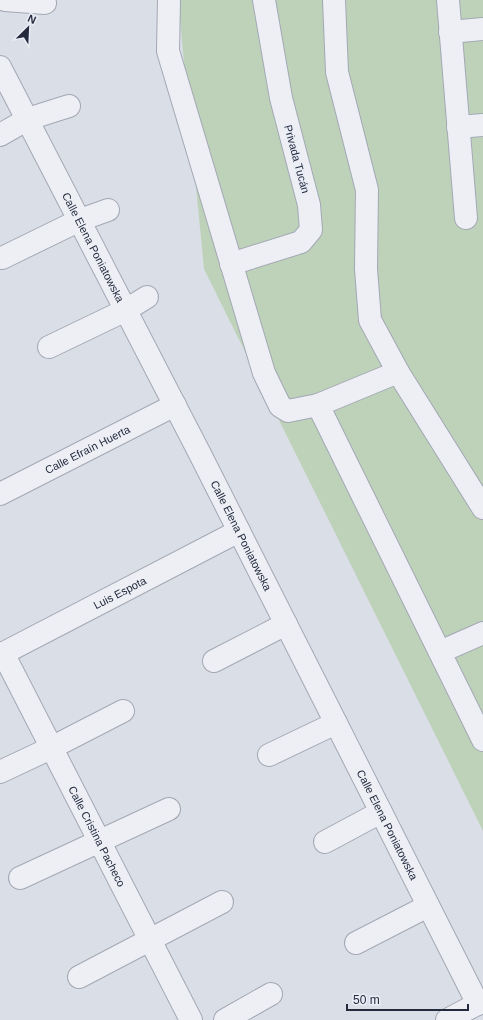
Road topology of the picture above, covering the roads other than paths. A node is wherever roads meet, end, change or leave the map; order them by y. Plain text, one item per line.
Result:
1 (5, 0) edge
2 (168, 0) edge
3 (264, 0) edge
4 (334, 0) edge
5 (448, 0) edge
6 (45, 3) dead end
7 (483, 29) edge
8 (450, 32) junction
9 (0, 69) edge
10 (69, 106) dead end
11 (28, 119) junction
12 (483, 125) edge
13 (458, 127) junction
14 (0, 135) edge
15 (108, 210) dead end
16 (466, 218) dead end
17 (80, 220) junction
18 (2, 258) dead end
19 (231, 264) junction
20 (147, 297) dead end
21 (126, 310) junction
22 (48, 347) dead end
23 (398, 372) junction
24 (175, 405) junction
25 (318, 405) junction
26 (0, 494) edge
27 (483, 508) edge
28 (239, 531) junction
29 (286, 624) junction
30 (483, 633) edge
31 (440, 652) junction
32 (1, 654) edge
33 (214, 661) dead end
34 (123, 711) dead end
35 (336, 723) junction
36 (483, 740) edge
37 (51, 748) junction
38 (269, 755) dead end
39 (0, 772) edge
40 (169, 809) dead end
41 (381, 812) junction
42 (99, 840) junction
43 (325, 842) dead end
44 (20, 878) dead end
45 (222, 902) dead end
46 (428, 906) junction
47 (149, 938) junction
48 (356, 943) dead end
49 (79, 977) dead end
50 (271, 994) dead end
51 (480, 1003) edge
52 (191, 1020) edge
53 (225, 1020) edge
54 (447, 1020) edge

1 - 6 street
2 - 19 street
3 - 19 street, Privada Tucán
4 - 23 street
5 - 8 street
7 - 8 street
8 - 13 street
9 - 11 street, Calle Elena Poniatowska
10 - 11 street
11 - 14 street
11 - 17 street, Calle Elena Poniatowska
12 - 13 street
13 - 16 street
15 - 17 street
17 - 18 street
17 - 21 street, Calle Elena Poniatowska
19 - 25 street
20 - 21 street
21 - 22 street
21 - 24 street, Calle Elena Poniatowska
23 - 25 street
23 - 27 street
24 - 26 street, Calle Efraín Huerta
24 - 28 street, Calle Elena Poniatowska
25 - 31 street
28 - 29 street, Calle Elena Poniatowska
28 - 32 street, Luis Espota
29 - 33 street
29 - 35 street, Calle Elena Poniatowska
30 - 31 street
31 - 36 street
32 - 37 street, Calle Cristina Pacheco
34 - 37 street
35 - 38 street
35 - 41 street, Calle Elena Poniatowska
37 - 39 street
37 - 42 street, Calle Cristina Pacheco
40 - 42 street
41 - 43 street
41 - 46 street, Calle Elena Poniatowska
42 - 44 street
42 - 47 street, Calle Cristina Pacheco
45 - 47 street
46 - 48 street
46 - 51 street, Calle Elena Poniatowska
47 - 49 street
47 - 52 street, Calle Cristina Pacheco
50 - 53 street
51 - 54 street

